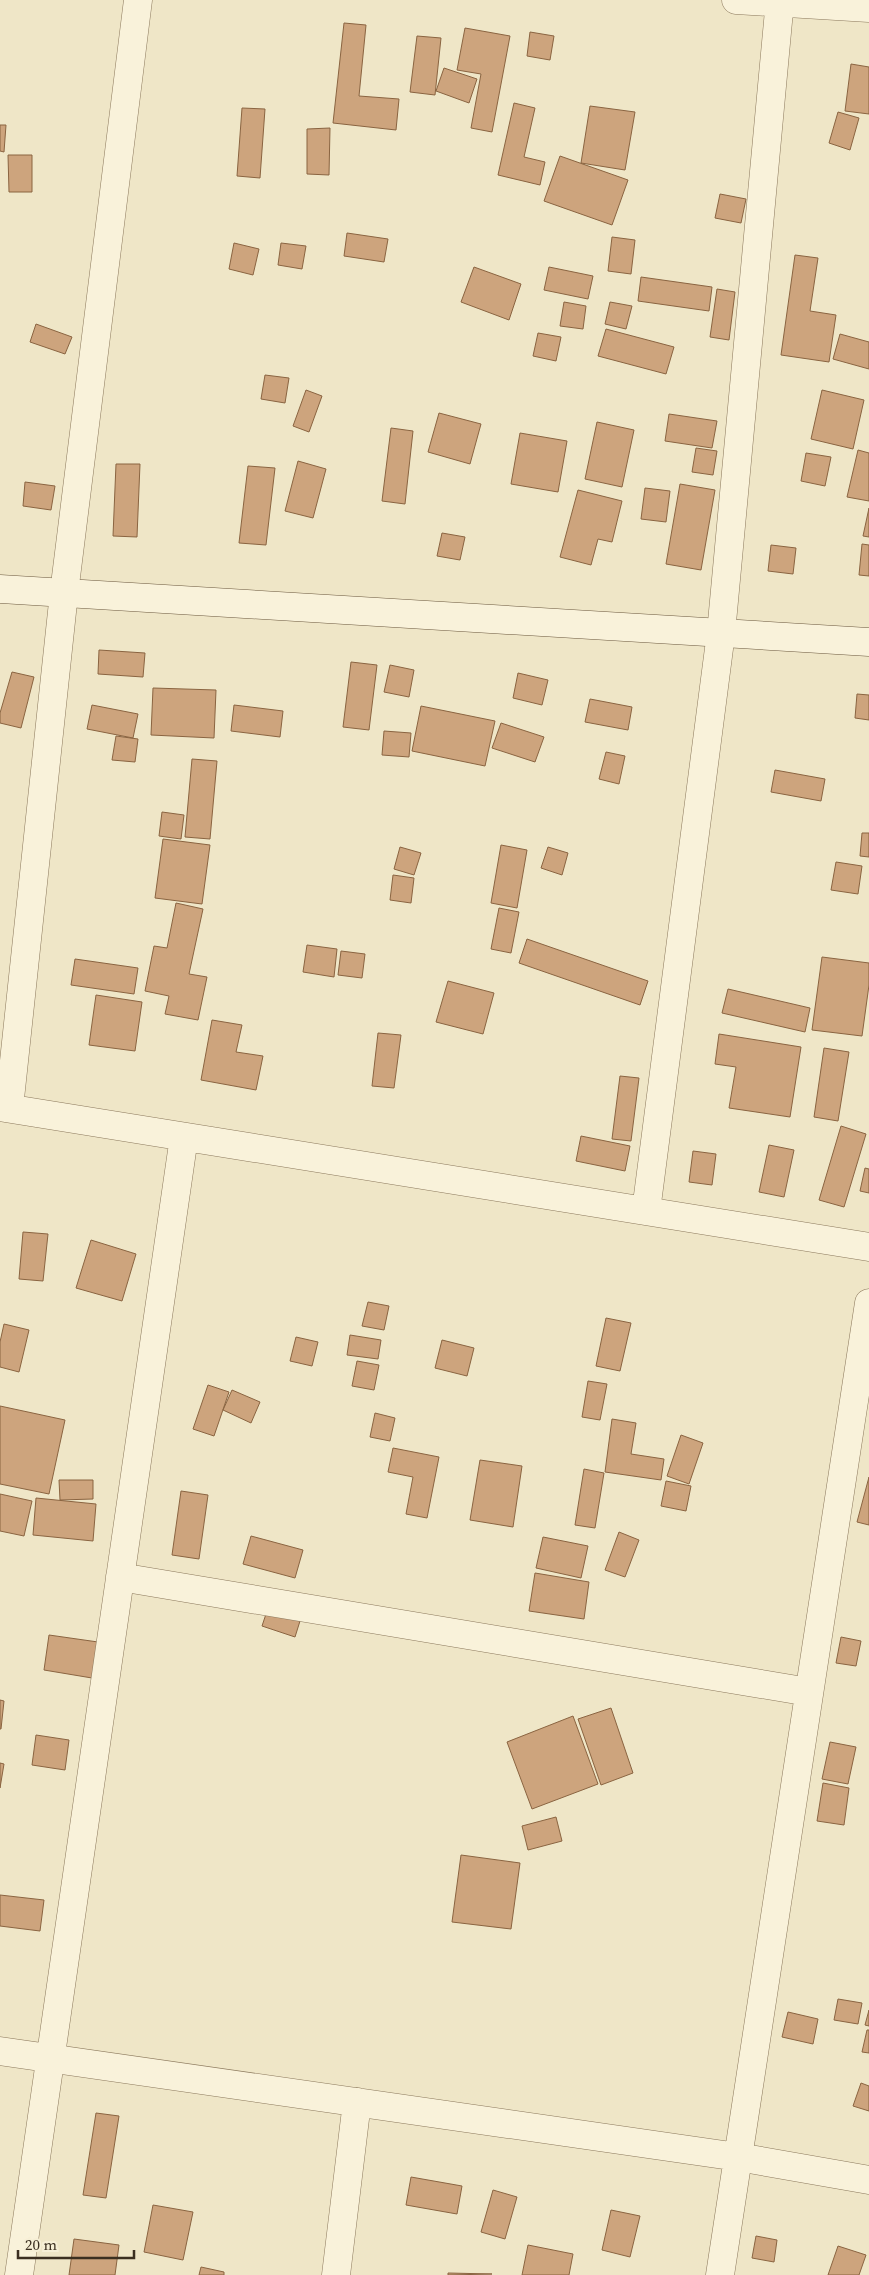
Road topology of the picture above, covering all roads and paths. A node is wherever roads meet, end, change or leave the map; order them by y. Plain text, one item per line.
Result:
1 (138, 0) edge
2 (736, 0) edge
3 (780, 1) edge
4 (869, 8) edge
5 (0, 589) edge
6 (64, 593) junction
7 (721, 633) junction
8 (869, 642) edge
9 (4, 1108) edge
10 (184, 1137) junction
11 (646, 1211) junction
12 (869, 1247) edge
13 (869, 1303) edge
14 (120, 1577) junction
15 (809, 1692) junction
16 (0, 2051) edge
17 (50, 2058) junction
18 (357, 2102) junction
19 (738, 2157) junction
20 (869, 2180) edge
21 (18, 2275) edge
22 (336, 2275) edge
23 (720, 2275) edge

1 - 6 street
2 - 3 street
3 - 4 street
3 - 7 street
5 - 6 street
6 - 7 street
6 - 9 street
7 - 8 street
7 - 11 street
9 - 10 street
10 - 11 street
10 - 14 street
11 - 12 street
13 - 15 street
14 - 15 street
14 - 17 street
15 - 19 street
16 - 17 street
17 - 18 street
17 - 21 street
18 - 19 street
18 - 22 street
19 - 20 street
19 - 23 street

